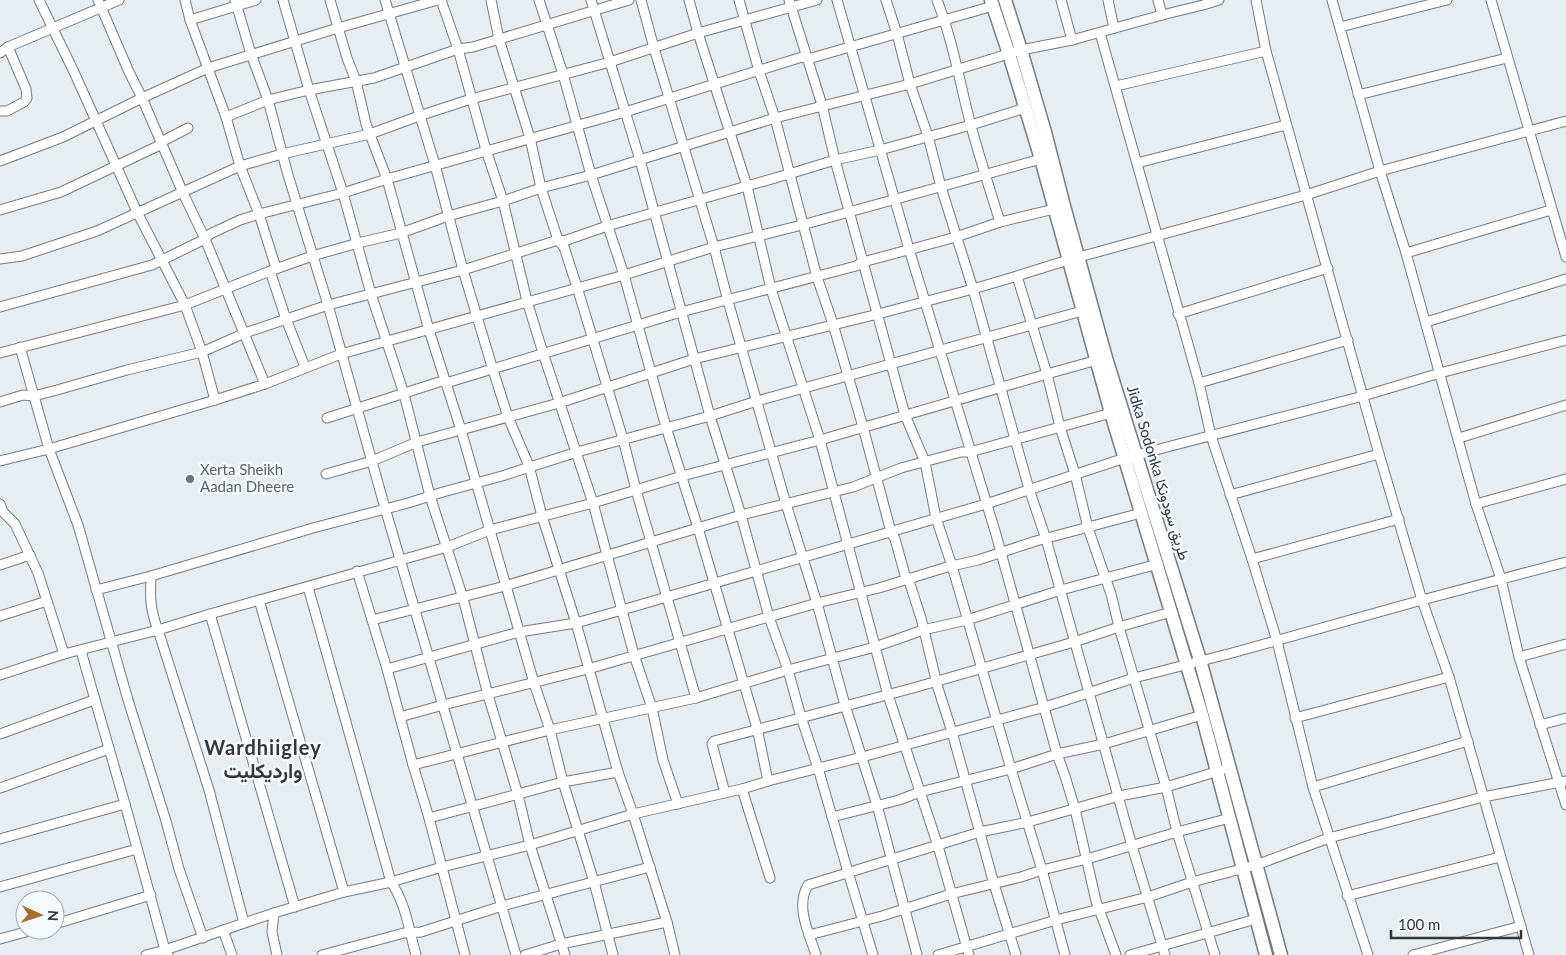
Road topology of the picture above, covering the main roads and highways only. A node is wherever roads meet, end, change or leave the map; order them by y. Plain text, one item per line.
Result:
1 (1008, 1) edge
2 (992, 3) edge
3 (1015, 52) junction
4 (1073, 259) junction
5 (1101, 359) junction
6 (1130, 457) junction
7 (1266, 955) edge
8 (1281, 955) edge

1 - 3 main road, Jidka Sodonka طريق سودونكا
2 - 3 main road, Jidka Sodonka طريق سودونكا
3 - 4 main road, Jidka Sodonka طريق سودونكا
3 - 4 main road, Jidka Sodonka طريق سودونكا
4 - 5 main road, Jidka Sodonka طريق سودونكا
4 - 5 main road, Jidka Sodonka طريق سودونكا
5 - 6 main road, Jidka Sodonka طريق سودونكا
5 - 6 main road, Jidka Sodonka طريق سودونكا
6 - 7 main road, Jidka Sodonka طريق سودونكا
6 - 8 main road, Jidka Sodonka طريق سودونكا

